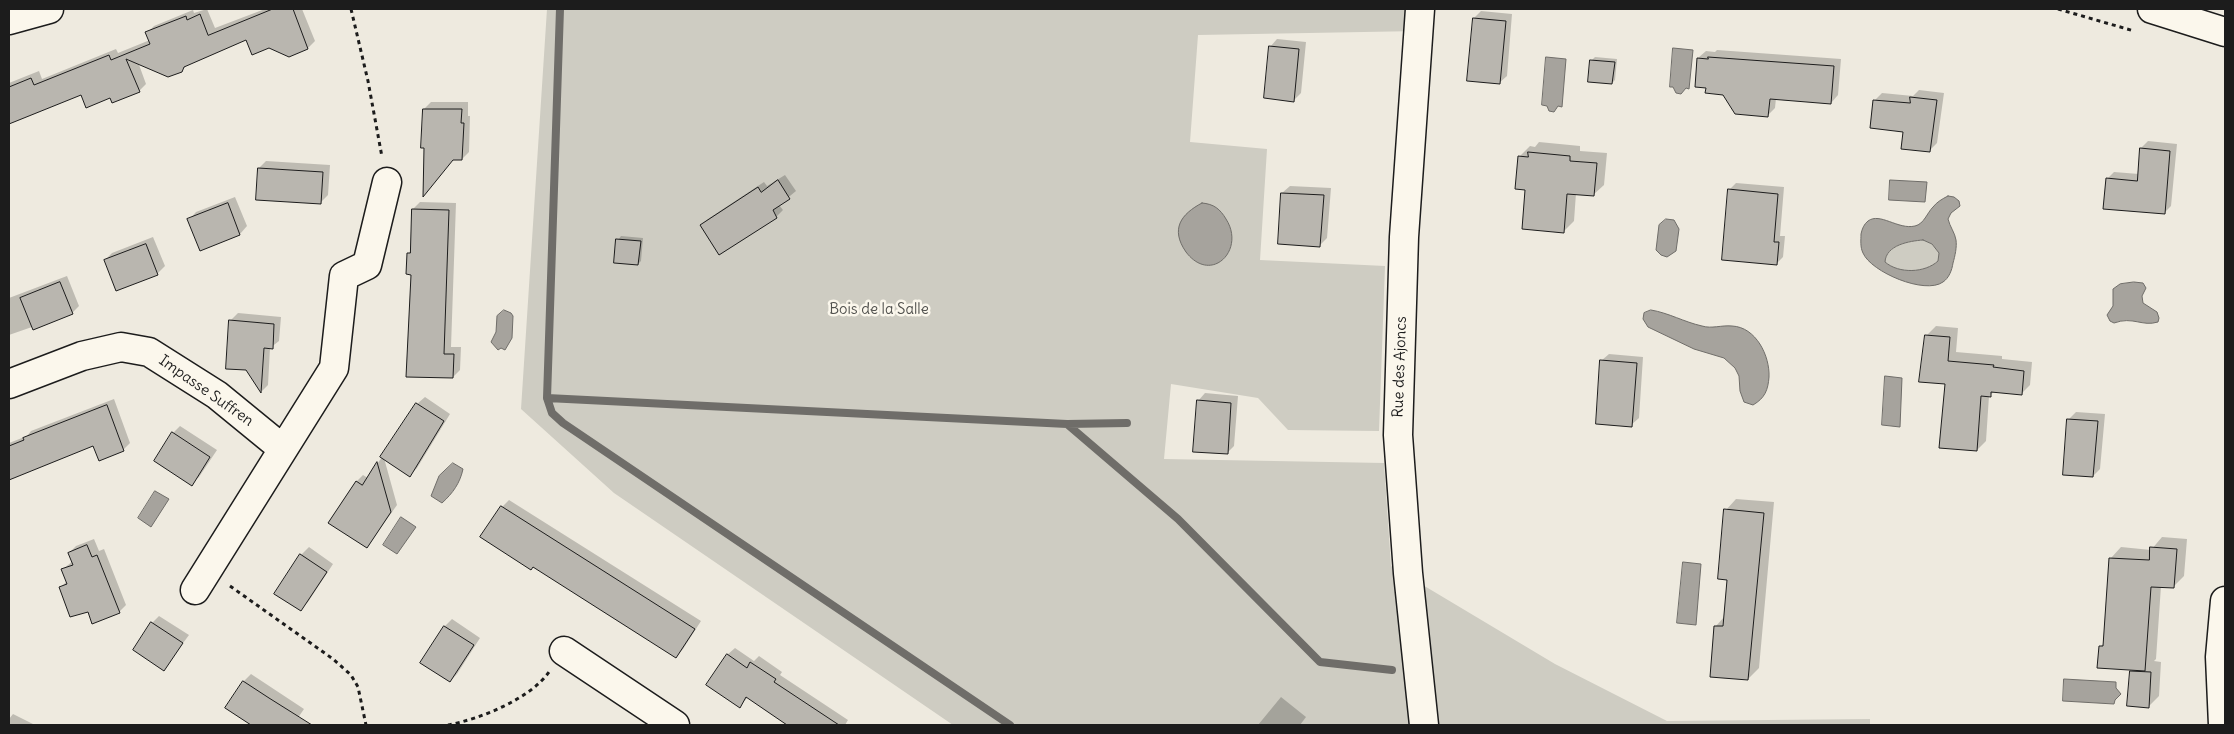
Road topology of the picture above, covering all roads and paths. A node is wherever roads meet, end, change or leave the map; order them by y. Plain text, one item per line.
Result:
1 (49, 9) edge
2 (351, 9) edge
3 (1420, 9) edge
4 (2152, 9) edge
5 (9, 20) edge
6 (2219, 23) edge
7 (387, 182) joint
8 (9, 384) edge
9 (283, 449) junction
10 (201, 580) joint
11 (2225, 601) edge
12 (564, 651) joint
13 (2224, 722) edge
14 (366, 725) edge
15 (448, 725) edge
16 (675, 725) edge
17 (1424, 725) edge

1 - 5 street
2 - 7 path
3 - 17 street, Rue des Ajoncs
4 - 6 street
7 - 9 street
8 - 9 street, Impasse Suffren
9 - 10 street
10 - 14 path
11 - 13 street
12 - 15 path
12 - 16 street

